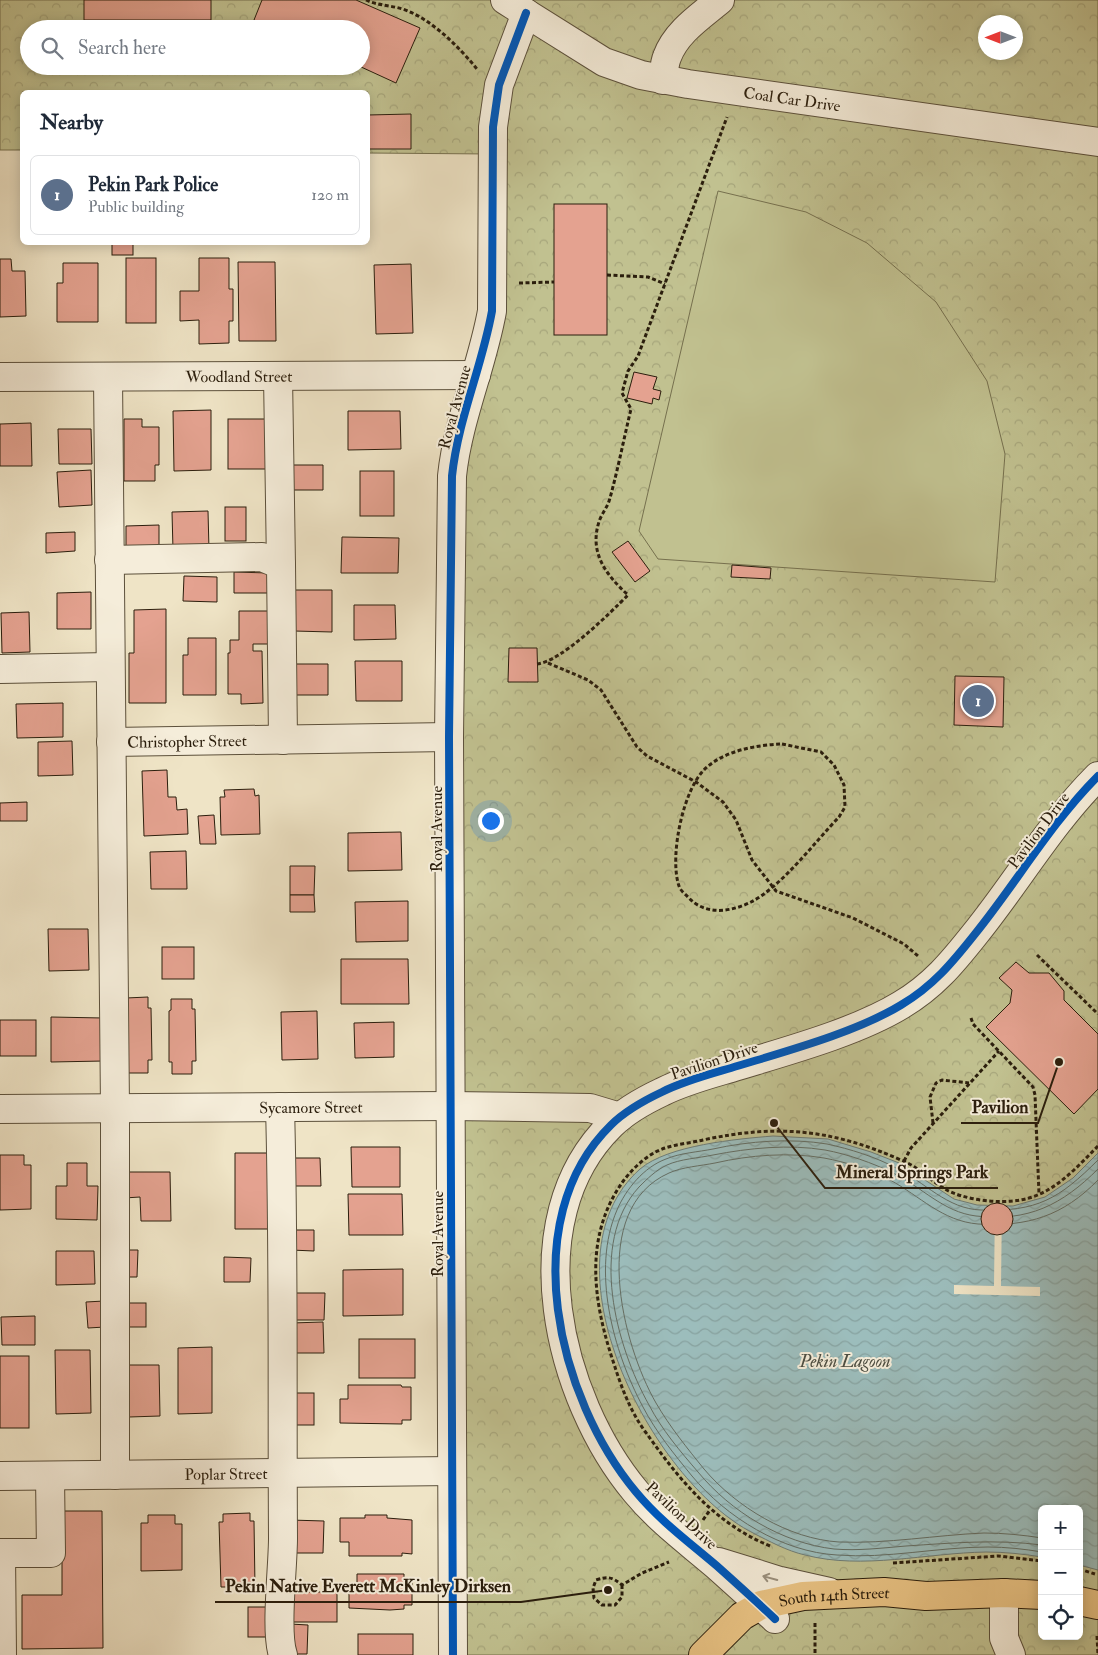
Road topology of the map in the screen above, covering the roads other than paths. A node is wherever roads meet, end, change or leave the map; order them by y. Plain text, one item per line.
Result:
1 (720, 0) edge
2 (516, 7) edge
3 (663, 80) junction
4 (1098, 142) edge
5 (476, 375) junction
6 (278, 376) junction
7 (108, 377) junction
8 (0, 378) edge
9 (109, 560) junction
10 (281, 565) junction
11 (110, 667) junction
12 (0, 669) edge
13 (449, 737) junction
14 (283, 740) junction
15 (111, 742) junction
16 (1098, 776) edge
17 (450, 1106) junction
18 (280, 1107) junction
19 (115, 1108) junction
20 (0, 1109) edge
21 (620, 1116) junction
22 (452, 1471) junction
23 (283, 1473) junction
24 (115, 1475) junction
25 (0, 1476) edge
26 (50, 1476) junction
27 (702, 1554) junction
28 (834, 1593) junction
29 (1004, 1593) junction
30 (1038, 1595) edge
31 (926, 1596) junction
32 (1083, 1602) edge
33 (1098, 1605) edge
34 (768, 1612) junction
35 (2, 1655) edge
36 (284, 1655) edge
37 (453, 1655) edge
38 (703, 1655) edge
39 (721, 1655) edge
40 (1011, 1655) edge

1 - 3 street
2 - 3 street, Coal Car Drive
2 - 5 street, Royal Avenue
3 - 4 street, Coal Car Drive
5 - 6 street, Woodland Street
5 - 13 street, Royal Avenue
6 - 7 street, Woodland Street
6 - 10 street
7 - 8 street, Woodland Street
7 - 9 street, Christopher Street
9 - 10 street
9 - 11 street, Christopher Street
10 - 14 street
11 - 12 street
11 - 15 street, Christopher Street
13 - 14 street, Christopher Street
13 - 17 street, Royal Avenue
14 - 15 street, Christopher Street
15 - 19 street
16 - 21 street, Pavilion Drive
17 - 18 street, Sycamore Street
17 - 21 street, Sycamore Street
17 - 22 street, Royal Avenue
18 - 19 street, Sycamore Street
18 - 23 street
19 - 20 street, Sycamore Street
19 - 24 street
21 - 27 street, Pavilion Drive
22 - 23 street, Poplar Street
22 - 37 street, Royal Avenue
23 - 24 street, Poplar Street
23 - 36 street
24 - 26 street, Poplar Street
25 - 26 street, Poplar Street
26 - 35 street
28 -> 27 street, Pavilion Drive
27 - 34 street, Pavilion Drive
28 - 31 main road, South 14th Street
28 - 34 main road, South 14th Street
29 - 30 main road, South 14th Street
29 - 31 main road, South 14th Street
29 - 40 street
31 - 34 main road, South 14th Street
32 - 33 main road
34 - 38 main road, South 14th Street
34 - 39 main road, South 14th Street

